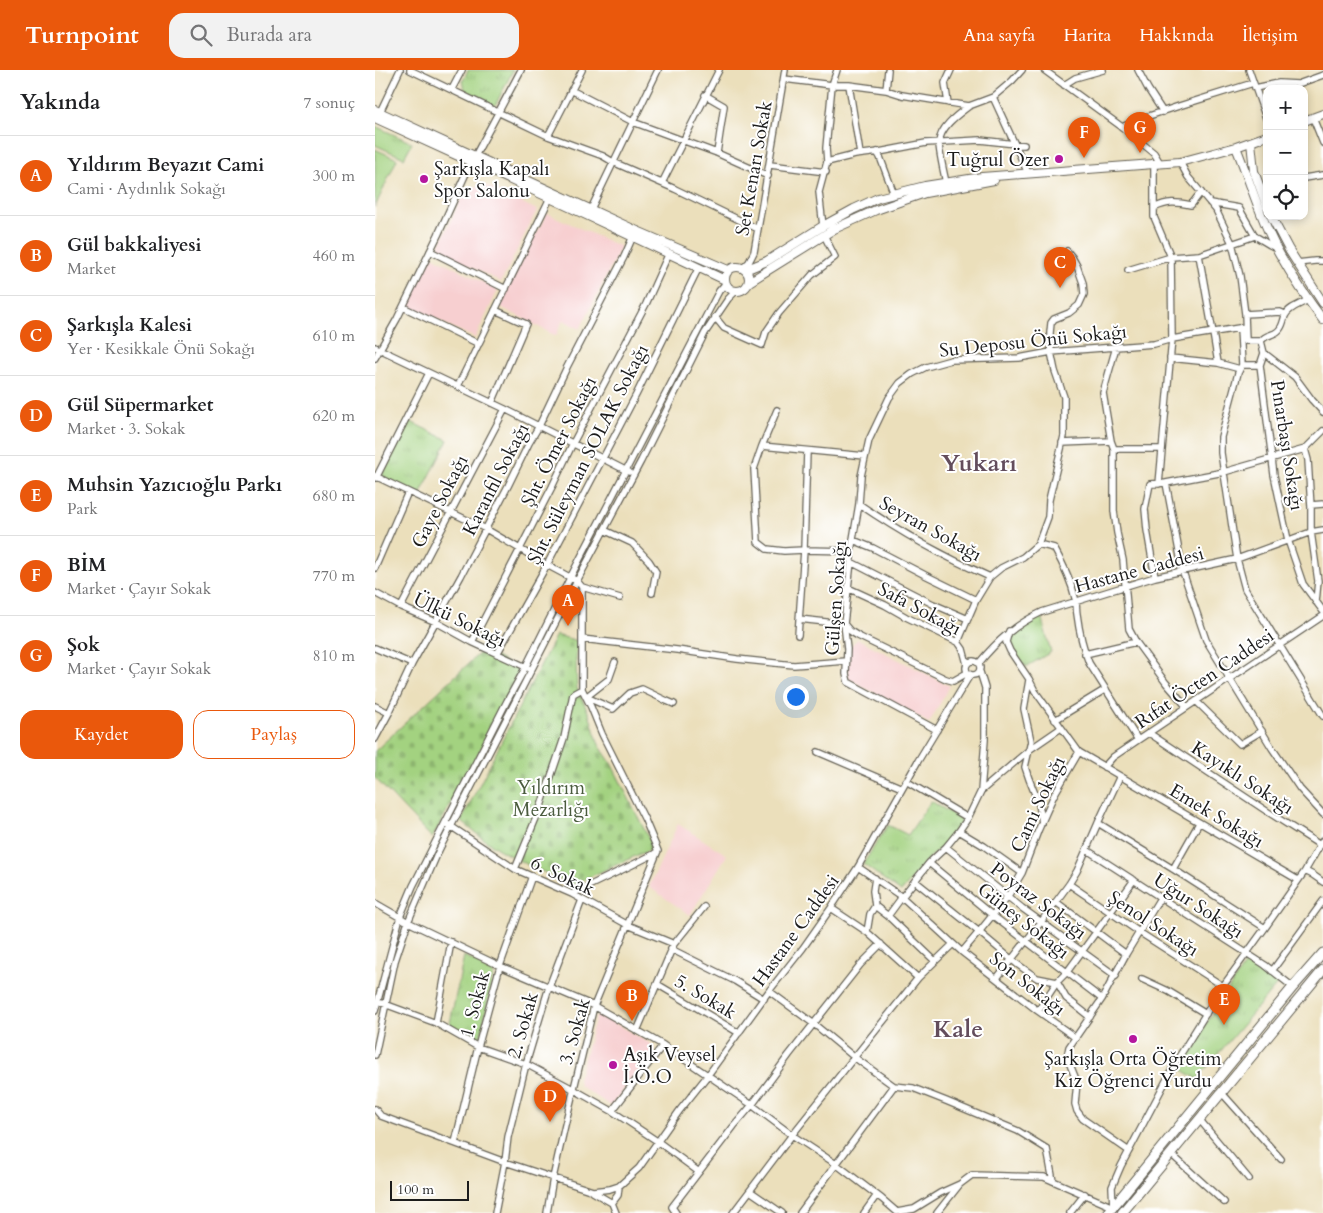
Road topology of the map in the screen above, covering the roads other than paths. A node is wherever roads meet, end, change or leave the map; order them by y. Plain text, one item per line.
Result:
1 (400, 70) edge
2 (410, 70) edge
3 (462, 70) edge
4 (521, 70) edge
5 (582, 70) edge
6 (657, 70) edge
7 (719, 70) edge
8 (837, 70) edge
9 (888, 70) edge
10 (951, 70) edge
11 (1022, 70) edge
12 (1044, 70) edge
13 (1103, 70) edge
14 (1138, 70) edge
15 (1249, 70) edge
16 (784, 73) edge
17 (1323, 75) edge
18 (832, 84) junction
19 (849, 85) junction
20 (1064, 85) junction
21 (1254, 86) junction
22 (452, 89) junction
23 (571, 90) junction
24 (886, 90) junction
25 (705, 95) junction
26 (993, 96) junction
27 (947, 103) junction
28 (969, 106) junction
29 (1263, 110) edge
30 (499, 111) junction
31 (1163, 112) junction
32 (377, 113) edge
33 (1323, 114) edge
34 (1313, 118) junction
35 (1308, 120) edge
36 (633, 122) junction
37 (1122, 127) junction
38 (548, 136) junction
39 (1263, 138) edge
40 (684, 141) junction
41 (939, 142) junction
42 (1251, 142) junction
43 (1014, 143) junction
44 (1323, 143) edge
45 (1024, 145) dead end
46 (1236, 147) junction
47 (877, 152) junction
48 (717, 153) junction
49 (860, 154) junction
50 (473, 159) junction
51 (613, 162) junction
52 (827, 162) junction
53 (1180, 162) junction
54 (1157, 163) junction
55 (769, 165) junction
56 (825, 172) junction
57 (1028, 173) junction
58 (1323, 175) edge
59 (768, 176) junction
60 (1308, 177) edge
61 (662, 183) junction
62 (946, 183) junction
63 (1201, 192) junction
64 (894, 194) junction
65 (1263, 197) edge
66 (550, 198) junction
67 (1210, 203) junction
68 (1154, 208) junction
69 (591, 209) junction
70 (1273, 220) edge
71 (823, 226) junction
72 (759, 229) junction
73 (634, 233) junction
74 (825, 235) junction
75 (1255, 236) junction
76 (1232, 243) junction
77 (1277, 248) junction
78 (431, 251) junction
79 (1067, 251) dead end
80 (669, 253) junction
81 (1199, 254) junction
82 (1171, 256) junction
83 (1323, 261) edge
84 (1297, 263) junction
85 (699, 267) junction
86 (744, 269) junction
87 (728, 270) junction
88 (1129, 270) dead end
89 (725, 281) junction
90 (749, 282) junction
91 (505, 288) junction
92 (736, 291) junction
93 (1308, 300) junction
94 (1323, 303) edge
95 (403, 308) junction
96 (495, 310) junction
97 (1245, 314) junction
98 (1285, 314) junction
99 (715, 317) junction
100 (1323, 320) edge
101 (1242, 328) junction
102 (1213, 333) junction
103 (1172, 339) junction
104 (1261, 341) junction
105 (479, 344) junction
106 (1116, 347) junction
107 (377, 349) edge
108 (1051, 352) junction
109 (1264, 353) junction
110 (375, 358) edge
111 (1170, 358) junction
112 (1217, 364) junction
113 (1260, 365) junction
114 (1241, 367) junction
115 (429, 373) junction
116 (458, 386) junction
117 (492, 403) junction
118 (505, 409) junction
119 (777, 410) dead end
120 (1323, 412) edge
121 (539, 426) junction
122 (1323, 431) edge
123 (1111, 441) junction
124 (1062, 443) junction
125 (573, 444) junction
126 (762, 446) junction
127 (1114, 449) junction
128 (1162, 449) junction
129 (1305, 449) junction
130 (807, 451) junction
131 (865, 456) junction
132 (1272, 458) junction
133 (602, 459) junction
134 (626, 471) junction
135 (1224, 472) junction
136 (633, 474) junction
137 (861, 476) joint
138 (375, 477) edge
139 (1166, 483) junction
140 (1159, 484) junction
141 (409, 492) junction
142 (859, 504) junction
143 (1323, 504) edge
144 (1311, 505) junction
145 (450, 512) junction
146 (486, 529) junction
147 (604, 530) junction
148 (1323, 530) edge
149 (1311, 532) junction
150 (853, 540) junction
151 (1288, 540) junction
152 (1038, 544) junction
153 (520, 549) junction
154 (804, 550) junction
155 (851, 551) junction
156 (1237, 558) junction
157 (851, 562) junction
158 (547, 565) junction
159 (375, 568) edge
160 (1183, 572) junction
161 (990, 577) junction
162 (1155, 577) junction
163 (570, 578) junction
164 (577, 581) junction
165 (1125, 586) junction
166 (582, 587) junction
167 (848, 588) junction
168 (375, 593) edge
169 (652, 593) dead end
170 (620, 598) dead end
171 (976, 600) junction
172 (1076, 601) junction
173 (1316, 602) junction
174 (401, 607) junction
175 (1323, 611) edge
176 (1323, 616) edge
177 (799, 619) junction
178 (968, 619) junction
179 (436, 622) junction
180 (844, 624) junction
181 (1009, 631) junction
182 (798, 635) dead end
183 (582, 639) junction
184 (472, 642) junction
185 (959, 642) junction
186 (1136, 642) junction
187 (1280, 646) junction
188 (375, 648) edge
189 (497, 654) junction
190 (1085, 654) junction
191 (846, 661) junction
192 (615, 662) dead end
193 (979, 663) junction
194 (412, 664) junction
195 (967, 664) junction
196 (526, 666) junction
197 (532, 670) junction
198 (980, 672) junction
199 (968, 674) junction
200 (1229, 678) junction
201 (1029, 679) junction
202 (582, 689) junction
203 (1106, 689) junction
204 (586, 697) junction
205 (1196, 701) junction
206 (675, 704) dead end
207 (375, 706) edge
208 (1187, 707) junction
209 (389, 713) junction
210 (1323, 716) edge
211 (1055, 720) junction
212 (1061, 728) junction
213 (937, 730) junction
214 (1262, 731) junction
215 (1149, 733) junction
216 (375, 739) edge
217 (1138, 740) junction
218 (1029, 750) junction
219 (818, 752) dead end
220 (1079, 752) junction
221 (1104, 767) junction
222 (1120, 776) junction
223 (906, 781) junction
224 (902, 788) junction
225 (981, 791) junction
226 (1323, 814) edge
227 (968, 818) junction
228 (1042, 823) junction
229 (1098, 823) junction
230 (1199, 823) junction
231 (448, 824) junction
232 (959, 831) junction
233 (1322, 842) edge
234 (946, 847) junction
235 (1087, 850) junction
236 (657, 851) junction
237 (929, 863) junction
238 (858, 867) junction
239 (515, 869) junction
240 (1173, 869) junction
241 (1305, 871) junction
242 (1021, 873) junction
243 (532, 876) junction
244 (875, 878) junction
245 (1134, 880) junction
246 (1298, 880) junction
247 (915, 881) junction
248 (1323, 882) edge
249 (1069, 884) junction
250 (572, 894) junction
251 (1008, 896) junction
252 (902, 897) junction
253 (1160, 898) junction
254 (582, 900) junction
255 (1323, 901) edge
256 (1056, 902) junction
257 (375, 903) edge
258 (875, 906) junction
259 (704, 907) dead end
260 (831, 908) junction
261 (1111, 913) junction
262 (400, 916) junction
263 (888, 916) junction
264 (991, 916) junction
265 (408, 922) junction
266 (1041, 922) junction
267 (628, 925) junction
268 (1265, 928) junction
269 (867, 932) junction
270 (979, 932) junction
271 (1139, 932) junction
272 (1096, 933) junction
273 (451, 942) junction
274 (1026, 942) junction
275 (881, 944) junction
276 (953, 944) junction
277 (673, 947) junction
278 (961, 952) junction
279 (1083, 952) junction
280 (1323, 953) edge
281 (1126, 954) junction
282 (1246, 954) junction
283 (1012, 960) junction
284 (935, 961) junction
285 (500, 966) junction
286 (1323, 970) edge
287 (1272, 971) junction
288 (1067, 972) junction
289 (1116, 976) junction
290 (918, 978) junction
291 (997, 978) junction
292 (1142, 979) dead end
293 (1057, 982) junction
294 (657, 984) junction
295 (1223, 986) junction
296 (549, 987) junction
297 (1293, 987) junction
298 (769, 991) junction
299 (764, 999) junction
300 (1102, 999) junction
301 (376, 1002) edge
302 (385, 1004) junction
303 (595, 1006) junction
304 (375, 1011) edge
305 (1038, 1011) junction
306 (1206, 1014) junction
307 (1090, 1017) junction
308 (437, 1023) junction
309 (815, 1024) junction
310 (637, 1031) junction
311 (739, 1033) junction
312 (1076, 1038) junction
313 (663, 1045) junction
314 (478, 1047) junction
315 (375, 1055) edge
316 (854, 1057) junction
317 (526, 1064) junction
318 (708, 1075) junction
319 (894, 1086) junction
320 (573, 1089) junction
321 (1221, 1092) junction
322 (752, 1105) junction
323 (375, 1109) edge
324 (612, 1110) junction
325 (378, 1116) edge
326 (1199, 1119) junction
327 (792, 1134) junction
328 (657, 1141) junction
329 (455, 1143) junction
330 (1129, 1151) junction
331 (1171, 1154) junction
332 (1281, 1159) dead end
333 (505, 1162) junction
334 (836, 1164) junction
335 (699, 1172) junction
336 (553, 1178) junction
337 (1249, 1179) dead end
338 (1053, 1181) junction
339 (960, 1184) junction
340 (619, 1186) junction
341 (750, 1190) junction
342 (593, 1191) junction
343 (1085, 1194) junction
344 (877, 1195) junction
345 (1223, 1202) dead end
346 (611, 1203) junction
347 (1110, 1210) edge
348 (495, 1213) edge
349 (547, 1213) edge
350 (616, 1213) edge
351 (676, 1213) edge
352 (733, 1213) edge
353 (781, 1213) edge
354 (800, 1213) edge
355 (864, 1213) edge
356 (937, 1213) edge
357 (1071, 1213) edge
358 (1122, 1213) edge

1 - 32 street
2 - 22 street
3 - 22 street
4 - 30 street
5 - 23 street
6 - 36 street
7 - 25 street
8 - 18 street
9 - 24 street
10 - 27 street
11 - 26 street
12 - 20 street
13 - 20 street
14 - 31 street
15 - 21 street
16 - 18 street
16 - 55 street, Set Kenarı Sokak
17 - 21 street
18 - 19 street
18 - 52 street
19 - 24 street
19 - 49 street
20 - 37 street
21 - 29 street
21 - 31 street
22 - 30 street
23 - 36 street
23 - 38 street
24 - 27 street
25 - 40 street
25 - 48 street
26 - 28 street
26 - 43 street
27 - 28 street
28 - 41 street
30 - 38 street
30 - 50 street
31 - 37 street
32 - 50 main road
33 - 34 main road
34 - 35 main road
34 - 44 street
36 - 40 street
36 - 51 street
37 - 54 street
38 - 51 street
39 - 42 main road
40 - 48 street
40 - 61 street
41 - 43 street
41 - 47 street
41 - 62 street
42 - 46 main road
42 - 65 main road
43 - 45 street
43 - 57 street
46 - 53 main road
46 - 77 main road
47 - 49 street
47 - 64 street
48 - 59 street
49 - 52 street
50 - 66 main road
50 - 69 main road
50 - 78 street
51 - 61 street
51 - 69 street
52 - 56 street
53 - 54 main road
53 - 63 street
54 - 57 main road
54 - 68 street
55 - 56 street
55 - 59 street, Set Kenarı Sokak
56 - 71 street
57 - 62 main road
57 - 74 main road
58 - 60 street
59 - 72 street, Set Kenarı Sokak
61 - 72 street
62 - 64 main road
63 - 67 street
63 - 68 street
64 - 71 main road
66 - 73 main road
66 - 91 street
67 - 75 street
67 - 76 street
68 - 82 street
69 - 73 main road
70 - 84 main road
71 - 86 main road
72 - 86 street, Set Kenarı Sokak
73 - 80 main road
73 - 87 main road
73 - 121 street, Karanfil Sokağı
74 - 90 main road
74 - 99 street
75 - 76 street
75 - 77 street
76 - 81 street
76 - 97 street
77 - 93 main road
78 - 91 street
78 - 95 street
79 - 108 street
80 - 85 main road
80 - 125 street, Şht. Ömer Sokağı
81 - 82 street
81 - 102 street
82 - 88 street
82 - 103 street
83 - 84 street
84 - 94 main road
85 - 89 main road
85 - 133 street, Şht. Süleyman SOLAK Sokağı
86 - 87 main road
86 - 90 main road
87 - 89 main road
89 - 92 main road
89 - 134 street
90 - 92 main road
91 - 96 street
92 - 99 street
93 - 98 street
93 - 100 main road
95 - 105 street
95 - 107 street
96 - 105 street
96 - 117 street
97 - 98 street
97 - 101 street
98 - 104 street
99 - 136 street
101 - 102 street, Su Deposu Önü Sokağı
101 - 104 street
101 - 114 street
102 - 103 street, Su Deposu Önü Sokağı
102 - 112 street
103 - 106 street, Su Deposu Önü Sokağı
103 - 111 street
104 - 109 street
105 - 116 street
106 - 108 street, Su Deposu Önü Sokağı
106 - 123 street
107 - 110 street
107 - 115 street
108 - 124 street
108 - 131 street, Su Deposu Önü Sokağı
109 - 113 street
109 - 120 street
111 - 112 street
111 - 128 street
112 - 114 street
113 - 114 street
113 - 132 street, Pınarbaşı Sokağı
114 - 135 street
115 - 116 street
115 - 138 street
116 - 117 street
117 - 118 street
118 - 121 street
118 - 145 street, Gaye Sokağı
119 - 126 street
121 - 125 street
121 - 146 street, Karanfil Sokağı
122 - 129 street
123 - 124 street
123 - 127 street
124 - 152 street
125 - 133 street
125 - 153 street, Şht. Ömer Sokağı
126 - 130 street
126 - 154 street
127 - 128 street
127 - 165 street
128 - 140 street
129 - 132 street
129 - 144 street
130 - 131 street
130 - 154 street
131 - 137 street, Su Deposu Önü Sokağı
132 - 135 street
132 - 151 street, Pınarbaşı Sokağı
133 - 134 street
133 - 158 street, Şht. Süleyman SOLAK Sokağı
134 - 136 street
134 - 163 street
135 - 139 street
135 - 156 street
136 - 147 street
137 - 142 street, Gülşen Sokağı
138 - 141 street
139 - 140 street
139 - 160 street
140 - 162 street
141 - 145 street
141 - 159 street
142 - 150 street, Gülşen Sokağı
142 - 161 street, Seyran Sokağı
143 - 144 street
144 - 149 street
145 - 146 street
145 - 174 street, Gaye Sokağı
146 - 153 street
146 - 179 street, Karanfil Sokağı
147 - 164 street
147 - 169 street
148 - 149 street, Hastane Caddesi
149 - 151 street, Hastane Caddesi
149 - 173 street
150 - 155 street, Gülşen Sokağı
150 - 171 street
151 - 156 street, Hastane Caddesi
151 - 173 street, Pınarbaşı Sokağı
152 - 161 street
152 - 172 street
153 - 158 street
153 - 184 street, Şht. Ömer Sokağı
154 - 155 street
154 - 177 street
155 - 157 street, Gülşen Sokağı
156 - 160 street, Hastane Caddesi
156 - 187 street
157 - 167 street, Gülşen Sokağı
157 - 178 street
158 - 163 street
158 - 189 street, Şht. Süleyman SOLAK Sokağı
160 - 162 street, Hastane Caddesi
160 - 200 street
161 - 171 street
162 - 165 street, Hastane Caddesi
163 - 164 street
163 - 196 street
164 - 166 street
164 - 197 street
165 - 172 street, Hastane Caddesi
165 - 186 street
166 - 170 street
166 - 183 street
167 - 180 street, Gülşen Sokağı
167 - 185 street, Safa Sokağı
168 - 174 street, Ülkü Sokağı
171 - 178 street
172 - 181 street, Hastane Caddesi
172 - 190 street
173 - 175 street, Pınarbaşı Sokağı
174 - 179 street, Ülkü Sokağı
176 - 187 street, Rıfat Öcten Caddesi
177 - 180 street
177 - 182 street
178 - 185 street
179 - 184 street, Ülkü Sokağı
179 - 194 street, Karanfil Sokağı
180 - 191 street, Gülşen Sokağı
180 - 199 street
181 - 193 street, Hastane Caddesi
181 - 201 street
183 - 191 street
183 - 202 street
184 - 189 street, Ülkü Sokağı
185 - 195 street, Safa Sokağı
186 - 190 street
186 - 208 street
187 - 200 street, Rıfat Öcten Caddesi
187 - 210 street
188 - 194 street
189 - 196 street, Ülkü Sokağı
190 - 203 street
191 - 213 street, Gülşen Sokağı
192 - 204 street
193 - 195 street
193 - 198 street
194 - 209 street, Karanfil Sokağı
195 - 199 street
196 - 197 street, Ülkü Sokağı
196 - 231 street
197 - 231 street
198 - 199 street
198 - 225 street
199 - 213 street, Hastane Caddesi
200 - 205 street, Rıfat Öcten Caddesi
200 - 214 street
201 - 211 street
201 - 218 street
202 - 204 street
202 - 239 street
203 - 211 street
203 - 217 street
204 - 206 street
204 - 236 street
205 - 208 street, Rıfat Öcten Caddesi
205 - 214 street
207 - 209 street
208 - 215 street, Rıfat Öcten Caddesi
209 - 216 street, Karanfil Sokağı
211 - 212 street
212 - 218 street
212 - 220 street
213 - 223 street, Hastane Caddesi
214 - 226 street
215 - 217 street, Rıfat Öcten Caddesi
215 - 233 street, Kayıklı Sokağı
217 - 221 street, Rıfat Öcten Caddesi
218 - 225 street
218 - 228 street
219 - 224 street
220 - 221 street, Emek Sokağı
220 - 228 street, Cami Sokağı
221 - 222 street, Emek Sokağı
222 - 229 street
222 - 230 street, Emek Sokağı
223 - 224 street, Hastane Caddesi
223 - 227 street
224 - 238 street, Hastane Caddesi
225 - 227 street
227 - 232 street
228 - 242 street, Cami Sokağı
229 - 235 street
229 - 240 street
230 - 240 street
230 - 246 street, Emek Sokağı
231 - 239 street, 6. Sokak
231 - 262 street
231 - 265 street
232 - 234 street
232 - 242 street
233 - 241 street
234 - 237 street
234 - 251 street, Poyraz Sokağı
235 - 245 street, Uğur Sokağı
235 - 249 street
236 - 250 street
236 - 267 street, 3. Sokak
237 - 247 street
237 - 264 street, Güneş Sokağı
238 - 244 street, Son Sokağı
238 - 260 street, Hastane Caddesi
239 - 243 street, 6. Sokak
240 - 268 street
241 - 246 street
241 - 248 street
242 - 251 street, Cami Sokağı
243 - 250 street, 6. Sokak
243 - 285 street, 1. Sokak
244 - 252 street, Son Sokağı
244 - 258 street
245 - 253 street, Uğur Sokağı
245 - 261 street
246 - 268 street
247 - 252 street
247 - 270 street
249 - 256 street
249 - 261 street, Şenol Sokağı
250 - 254 street, 6. Sokak
251 - 264 street, Cami Sokağı
251 - 266 street, Poyraz Sokağı
252 - 263 street
252 - 276 street, Son Sokağı
253 - 271 street
253 - 282 street, Uğur Sokağı
254 - 267 street, 6. Sokak
254 - 296 street, 2. Sokak
255 - 287 street
256 - 266 street
256 - 272 street
257 - 262 street
258 - 263 street
258 - 269 street
259 - 277 street
260 - 269 street
260 - 298 street, Hastane Caddesi
261 - 271 street, Şenol Sokağı
261 - 272 street
262 - 265 street
262 - 301 street
263 - 284 street
264 - 270 street, Cami Sokağı
264 - 274 street, Güneş Sokağı
265 - 273 street
265 - 302 street
266 - 274 street
266 - 279 street, Poyraz Sokağı
267 - 277 street, 6. Sokak
267 - 303 street, 3. Sokak
268 - 282 street
269 - 275 street
270 - 278 street, Cami Sokağı
270 - 283 street
271 - 281 street
271 - 295 street, Şenol Sokağı
272 - 279 street
272 - 281 street
273 - 285 street
273 - 308 street
274 - 283 street
274 - 288 street, Güneş Sokağı
275 - 290 street
275 - 309 street
276 - 278 street, Son Sokağı
276 - 284 street
277 - 294 street
277 - 299 street, 6. Sokak
278 - 291 street, Son Sokağı
279 - 288 street
279 - 289 street, Poyraz Sokağı
280 - 297 highway
281 - 289 street
282 - 287 street, Uğur Sokağı
282 - 295 street
283 - 291 street
283 - 293 street
284 - 290 street
285 - 296 street
285 - 314 street, 1. Sokak
286 - 321 highway
287 - 297 street, Uğur Sokağı
288 - 293 street
288 - 300 street, Güneş Sokağı
289 - 300 street
290 - 316 street
291 - 305 street, Son Sokağı
292 - 306 street
293 - 305 street
293 - 307 street
294 - 310 street
294 - 311 street, 5. Sokak
295 - 306 street
296 - 303 street
296 - 317 street, 2. Sokak
297 - 347 highway
298 - 299 street, Hastane Caddesi
298 - 309 street
299 - 311 street, Hastane Caddesi
300 - 307 street
301 - 302 street
301 - 304 street
302 - 308 street
302 - 315 street
303 - 310 street
303 - 320 street, 3. Sokak
305 - 312 street, Son Sokağı
306 - 330 street
307 - 312 street
308 - 314 street
309 - 316 street
309 - 322 street
310 - 313 street
311 - 318 street, Hastane Caddesi
312 - 330 street
313 - 318 street
313 - 324 street
314 - 317 street
314 - 329 street, 1. Sokak
316 - 319 street
316 - 327 street
317 - 320 street
317 - 333 street, 2. Sokak
318 - 322 street
318 - 328 street, Hastane Caddesi
319 - 334 street
319 - 338 street
320 - 324 street
320 - 336 street, 3. Sokak
321 - 326 highway
321 - 332 street
322 - 327 street
322 - 335 street
323 - 325 street
324 - 328 street
325 - 329 street
326 - 331 highway
326 - 337 street
327 - 334 street
327 - 341 street
328 - 335 street
328 - 340 street, Hastane Caddesi
329 - 333 street
330 - 347 street
331 - 345 street
331 - 358 highway
333 - 336 street
333 - 348 street, 2. Sokak
334 - 344 street
334 - 354 street
335 - 351 street
336 - 342 street
336 - 349 street, 3. Sokak
338 - 339 street
338 - 343 street
339 - 344 street
339 - 356 street
340 - 342 street
340 - 346 street
341 - 352 street
341 - 353 street
342 - 346 street
343 - 347 street
343 - 357 street
344 - 355 street
346 - 350 street

